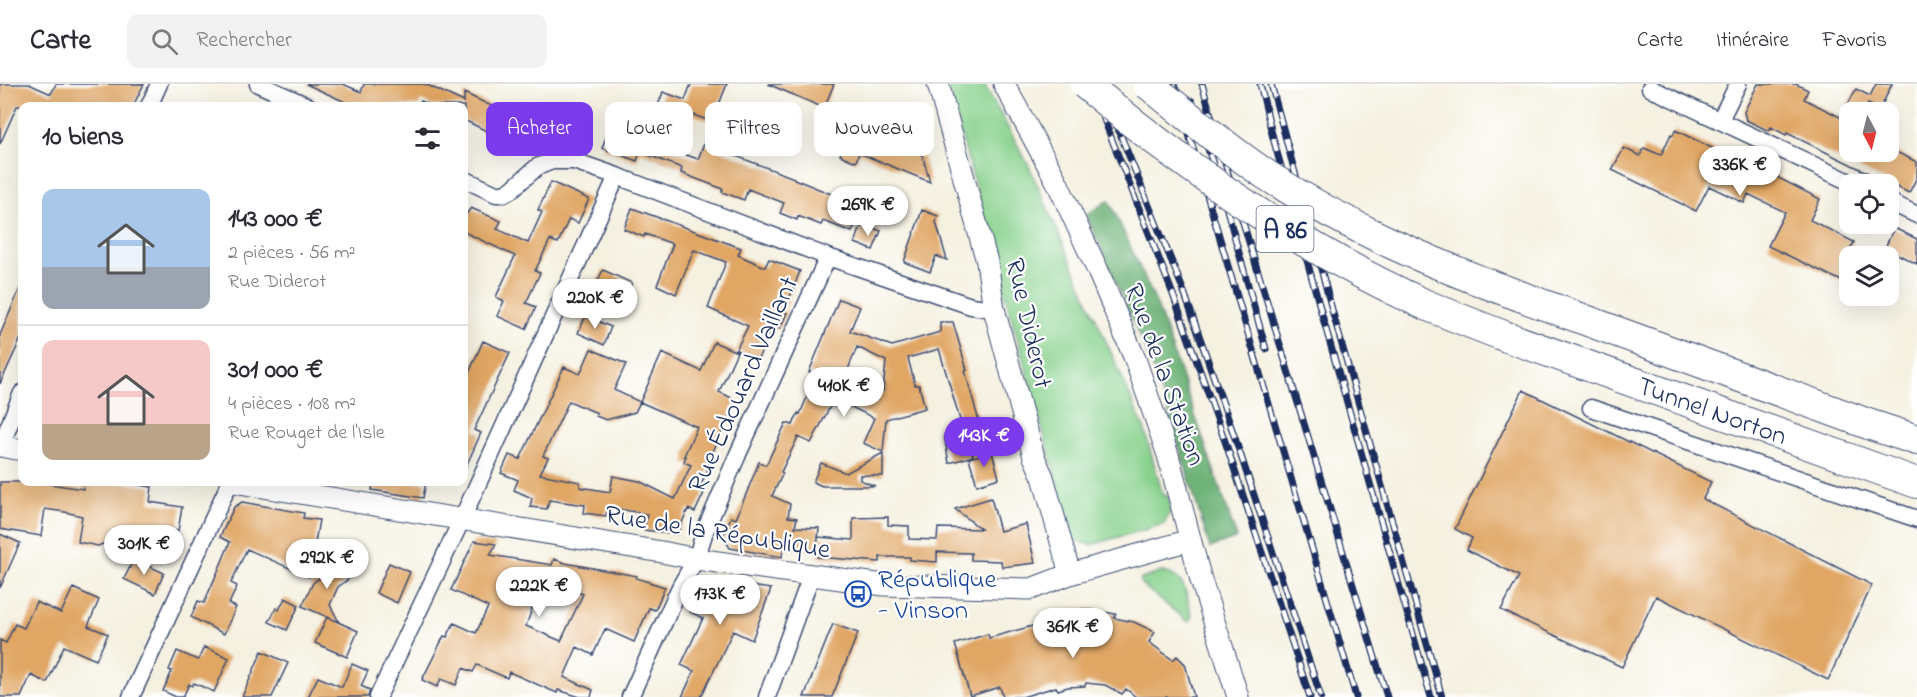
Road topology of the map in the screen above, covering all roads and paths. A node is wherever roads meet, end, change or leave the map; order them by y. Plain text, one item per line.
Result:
1 (159, 84) edge
2 (258, 84) edge
3 (938, 84) edge
4 (1004, 84) edge
5 (1085, 84) edge
6 (1148, 84) edge
7 (1738, 84) edge
8 (1650, 88) dead end
9 (151, 102) edge
10 (299, 102) edge
11 (1720, 120) junction
12 (617, 176) junction
13 (1839, 177) edge
14 (468, 181) edge
15 (1899, 206) edge
16 (1917, 215) edge
17 (828, 256) junction
18 (994, 309) junction
19 (18, 403) edge
20 (1590, 408) dead end
21 (1917, 440) edge
22 (0, 447) edge
23 (18, 449) edge
24 (1917, 483) edge
25 (230, 486) edge
26 (257, 486) edge
27 (462, 519) junction
28 (1917, 519) edge
29 (1190, 540) junction
30 (696, 559) junction
31 (1070, 574) junction
32 (811, 576) junction
33 (131, 697) edge
34 (378, 697) edge
35 (630, 697) edge
36 (767, 697) edge
37 (1238, 697) edge

1 - 9 street
2 - 10 street
3 - 18 street, Rue Diderot
4 - 29 street, Rue de la Station
5 - 24 highway, Tunnel Norton / A 86, bridge
6 - 21 highway, Tunnel Norton / A 86, bridge
7 - 11 street
8 - 11 street
11 - 13 street
12 - 14 street
12 - 17 street
12 - 27 street
15 - 16 street
17 - 18 street
17 - 30 street, Rue Édouard Vaillant
18 - 31 street, Rue Diderot
19 - 22 street
20 - 28 street
22 - 23 street
25 - 33 street
26 - 27 street, Rue de la République
27 - 30 street, Rue de la République
27 - 34 street
29 - 31 street, Rue de la République
29 - 37 street, Rue de la Station
30 - 32 street, Rue de la République
30 - 35 street, Rue Édouard Vaillant
31 - 32 street, Rue de la République
32 - 36 street

